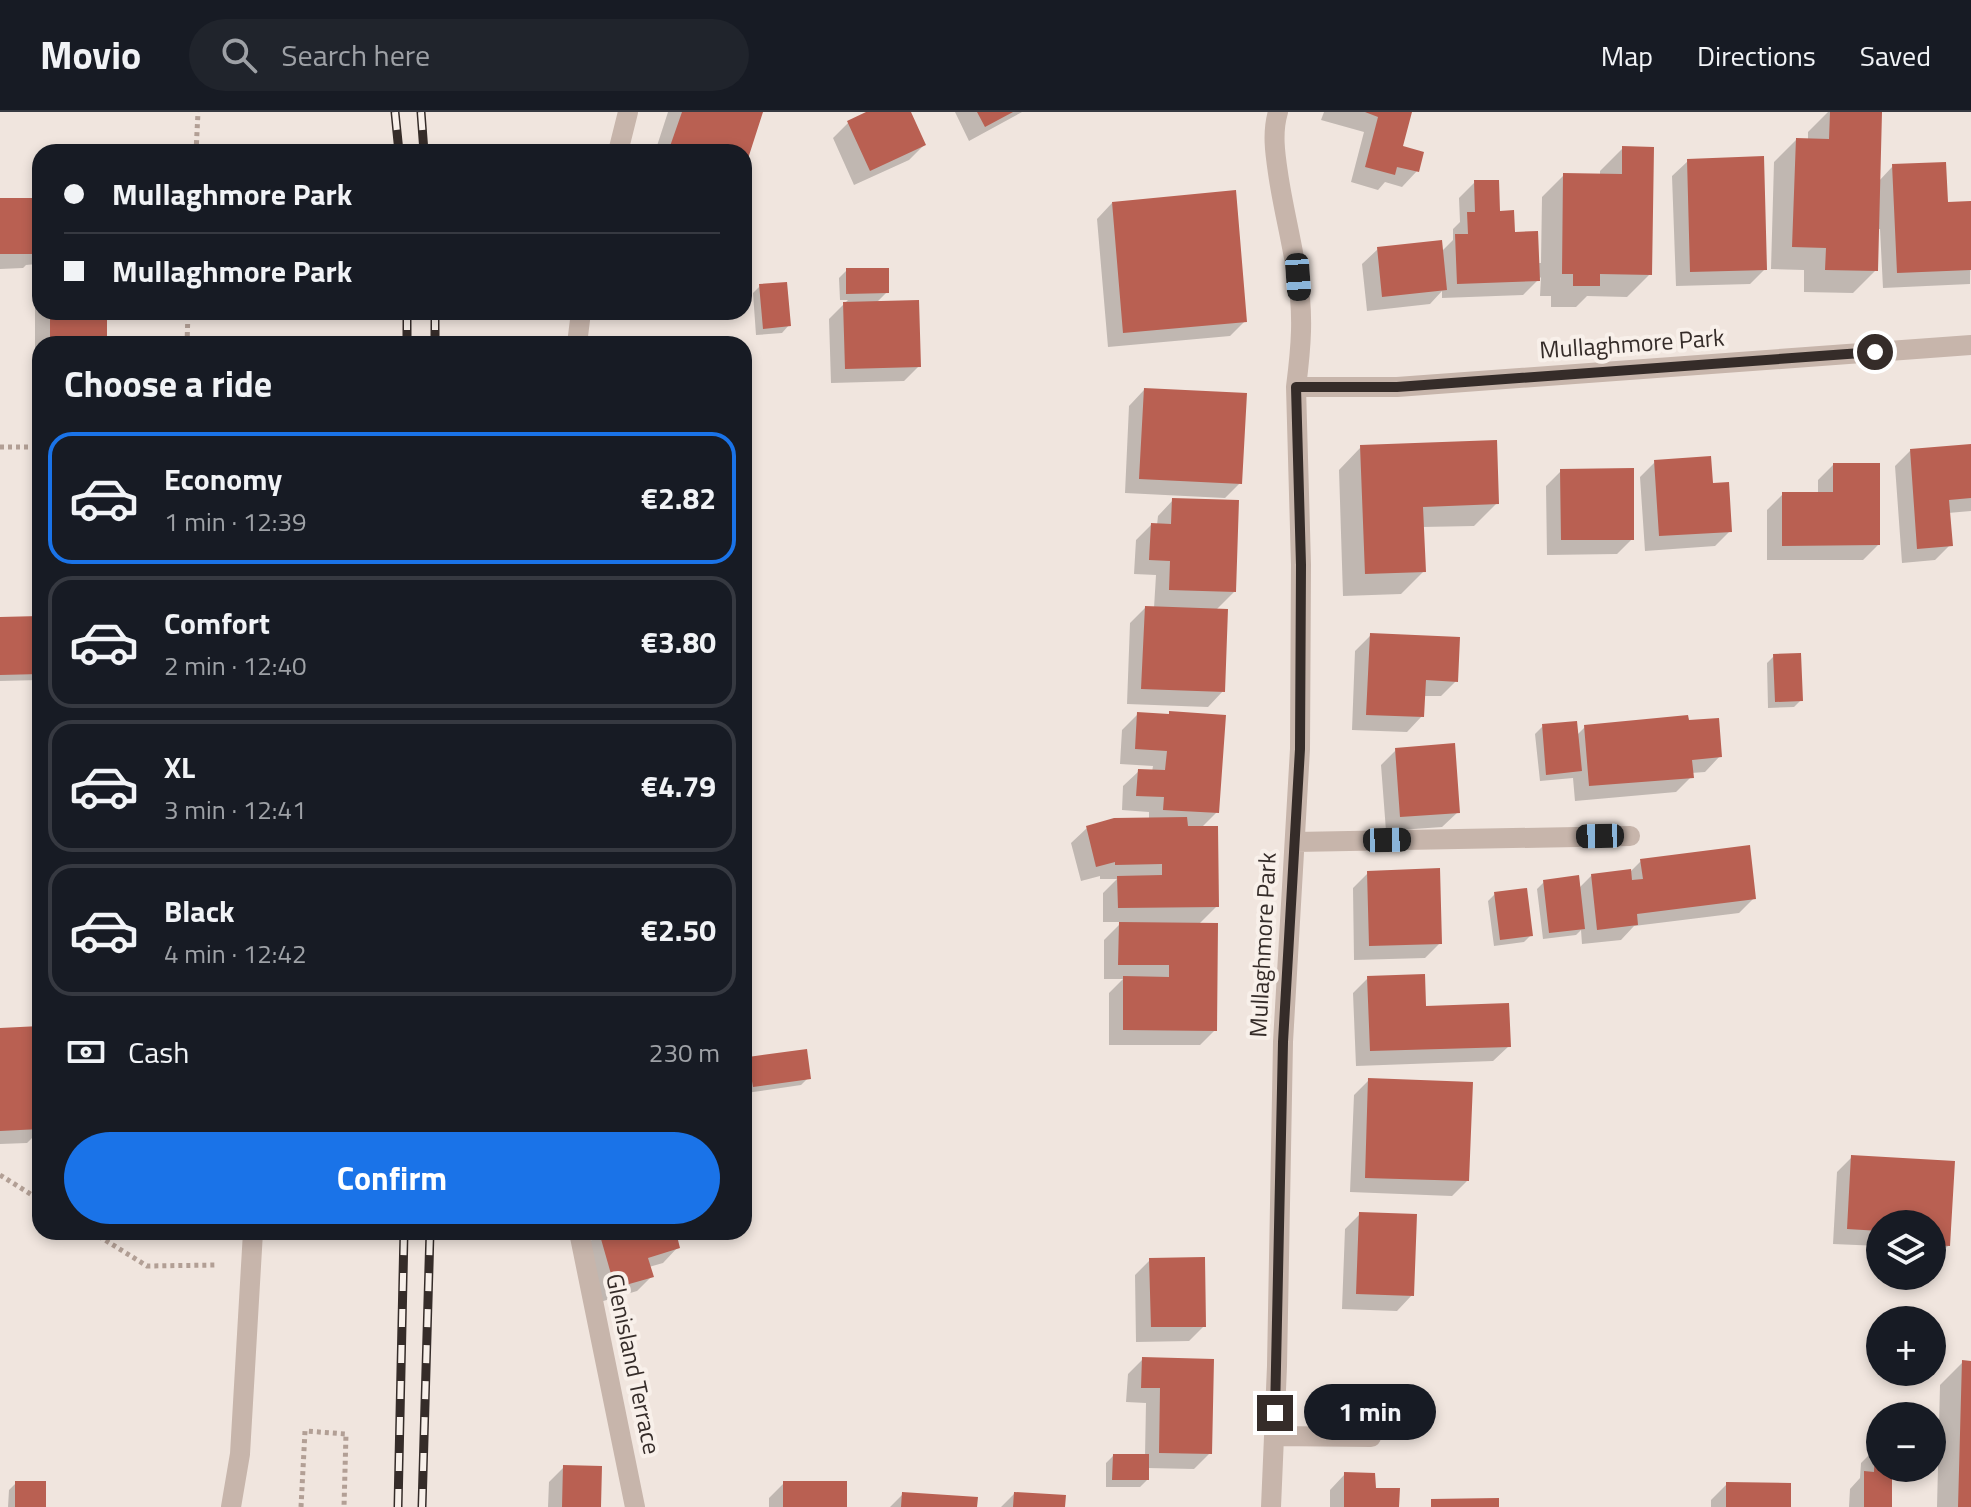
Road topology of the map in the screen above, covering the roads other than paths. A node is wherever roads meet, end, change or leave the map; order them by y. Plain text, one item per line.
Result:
1 (628, 112) edge
2 (1278, 112) edge
3 (620, 144) edge
4 (1971, 345) edge
5 (1296, 387) junction
6 (1630, 836) dead end
7 (1295, 842) junction
8 (253, 1240) edge
9 (581, 1240) edge
10 (1274, 1436) junction
11 (1371, 1437) dead end
12 (231, 1507) edge
13 (635, 1507) edge
14 (1271, 1507) edge

1 - 3 street
2 - 5 street, Mullaghmore Park
4 - 5 street, Mullaghmore Park
5 - 7 street, Mullaghmore Park
6 - 7 street
7 - 10 street, Mullaghmore Park
8 - 12 street
9 - 13 street, Glenisland Terrace
10 - 11 street
10 - 14 street, Mullaghmore Park

